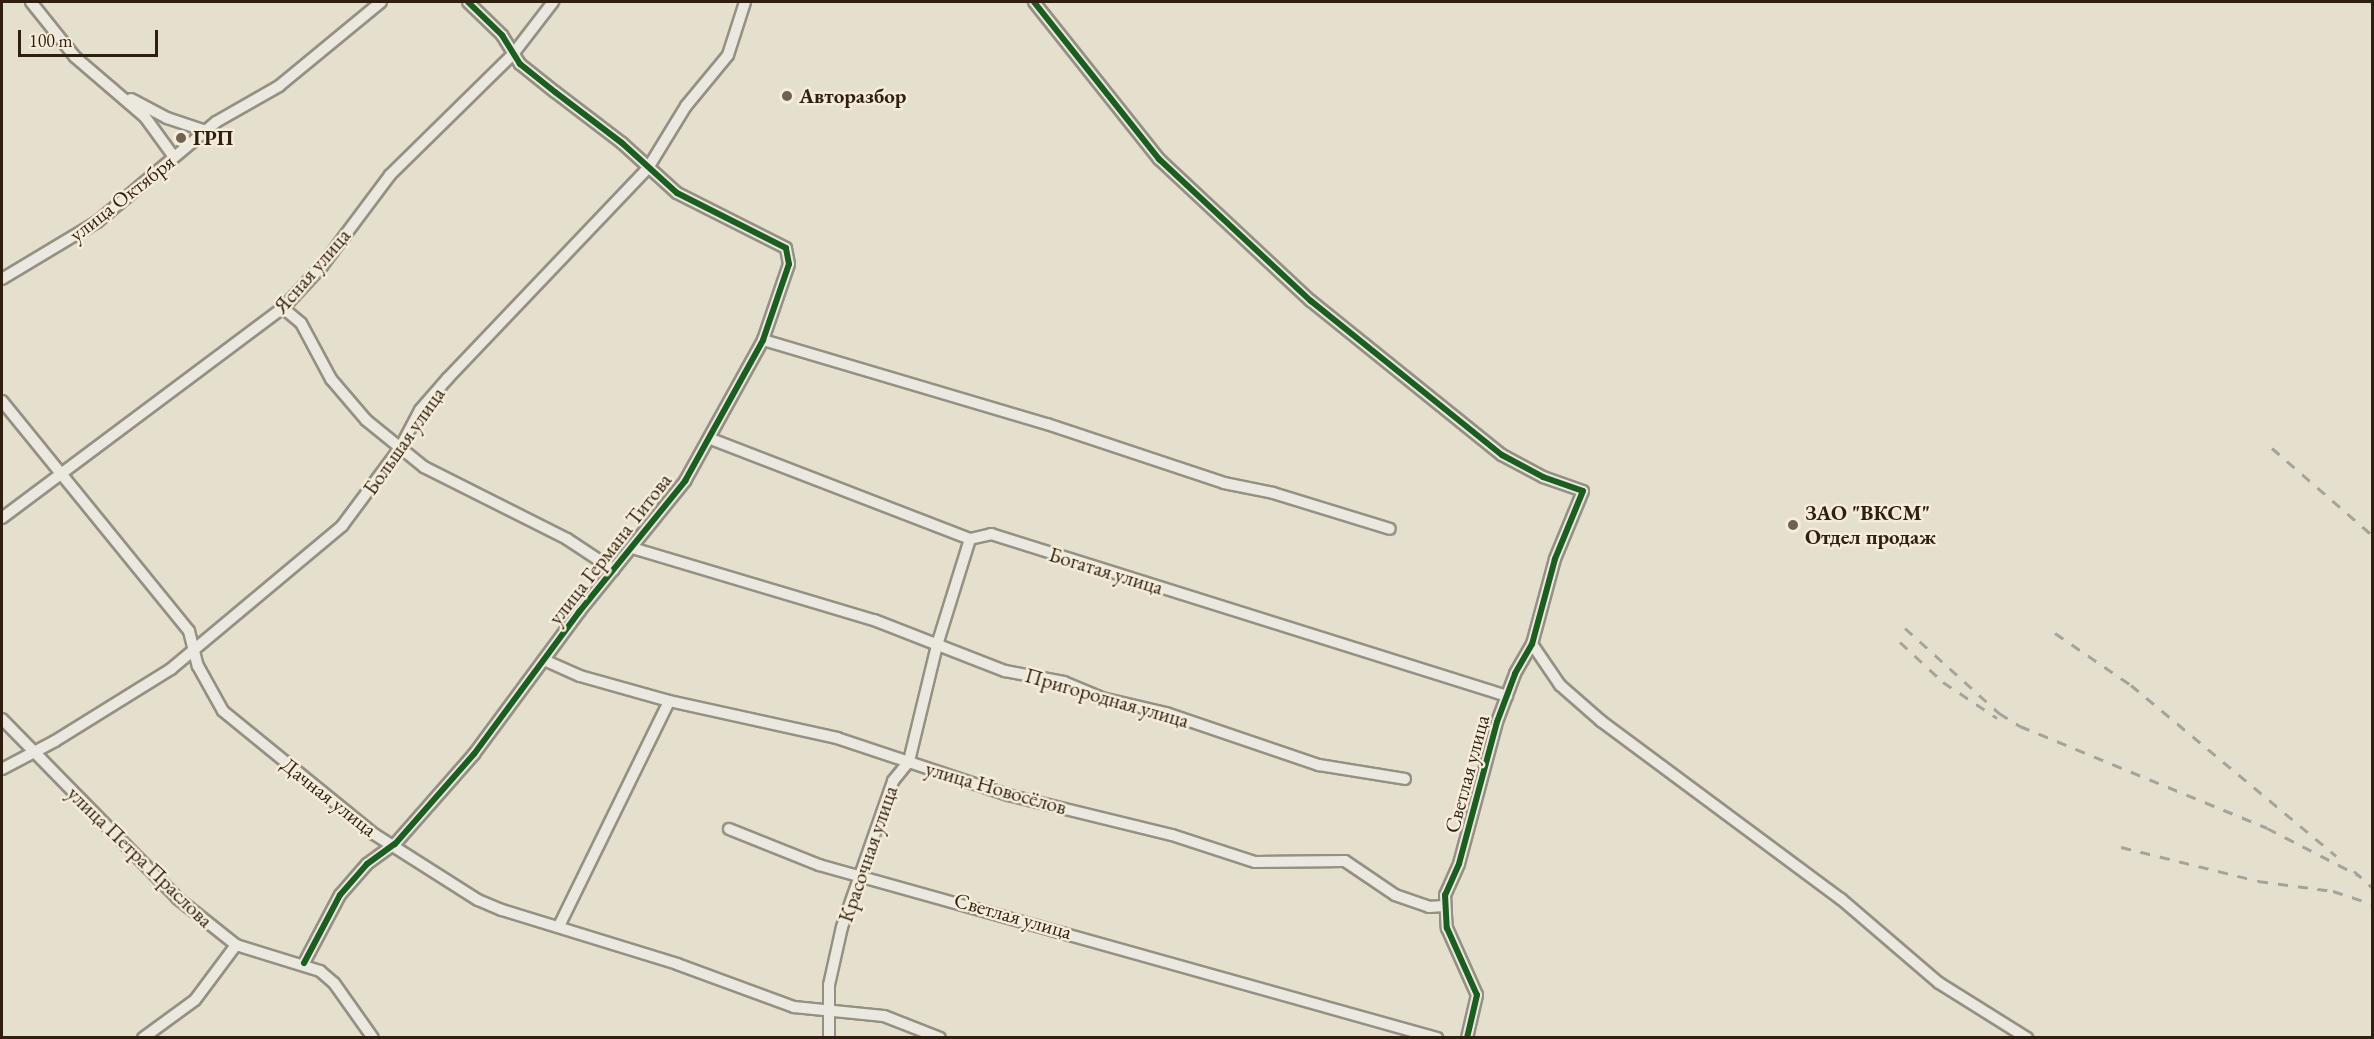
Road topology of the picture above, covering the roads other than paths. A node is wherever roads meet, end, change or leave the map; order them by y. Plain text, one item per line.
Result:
1 (31, 2) edge
2 (381, 2) edge
3 (468, 2) edge
4 (553, 2) edge
5 (745, 2) edge
6 (1034, 2) edge
7 (513, 54) junction
8 (120, 93) junction
9 (206, 131) junction
10 (174, 157) junction
11 (648, 168) junction
12 (2, 279) edge
13 (283, 308) junction
14 (763, 340) junction
15 (2, 401) edge
16 (711, 439) junction
17 (400, 448) junction
18 (60, 476) junction
19 (2, 518) edge
20 (1390, 530) dead end
21 (970, 539) junction
22 (632, 548) junction
23 (614, 570) junction
24 (1532, 644) junction
25 (937, 645) junction
26 (195, 650) junction
27 (544, 660) junction
28 (1507, 696) junction
29 (669, 701) junction
30 (2, 719) edge
31 (34, 751) junction
32 (909, 761) junction
33 (2, 769) edge
34 (1405, 779) dead end
35 (729, 829) dead end
36 (395, 844) junction
37 (862, 875) junction
38 (1444, 906) junction
39 (559, 926) junction
40 (236, 945) junction
41 (304, 963) junction
42 (828, 1012) junction
43 (1465, 1036) edge
44 (143, 1038) edge
45 (373, 1038) edge
46 (828, 1038) edge
47 (940, 1038) edge
48 (1437, 1038) edge
49 (2027, 1038) edge

1 - 8 street
2 - 9 street, улица Октября
3 - 7 street
4 - 7 street, Ясная улица
5 - 11 street, Большая улица
6 - 24 street, Светлая улица
7 - 11 street
7 - 13 street, Ясная улица
8 - 9 street
8 - 10 street
9 - 10 street, улица Октября
10 - 12 street, улица Октября
11 - 14 street, улица Германа Титова
11 - 17 street, Большая улица
13 - 17 street
13 - 18 street, Ясная улица
14 - 16 street, улица Германа Титова
14 - 20 street
15 - 18 street, Дачная улица
16 - 21 street, Богатая улица
16 - 22 street, улица Германа Титова
17 - 23 street
17 - 26 street, Большая улица
18 - 19 street, Ясная улица
18 - 26 street, Дачная улица
21 - 25 street, Красочная улица
21 - 28 street, Богатая улица
22 - 23 street, улица Германа Титова
22 - 25 street, Пригородная улица
23 - 27 street, улица Германа Титова
24 - 28 street, Светлая улица
24 - 49 street
25 - 32 street, Красочная улица
25 - 34 street, Пригородная улица
26 - 31 street, Большая улица
26 - 36 street, Дачная улица
27 - 29 street, улица Новосёлов
27 - 36 street, улица Германа Титова
28 - 38 street, Светлая улица
29 - 32 street, улица Новосёлов
29 - 39 street
30 - 31 street, улица Петра Праслова
31 - 33 street, Большая улица
31 - 40 street, улица Петра Праслова
32 - 37 street, Красочная улица
32 - 38 street, улица Новосёлов
35 - 37 street, Светлая улица
36 - 39 street, Дачная улица
36 - 41 street, улица Германа Титова
37 - 42 street, Красочная улица
37 - 48 street, Светлая улица
38 - 43 street
39 - 42 street, Дачная улица
40 - 41 street, улица Петра Праслова
40 - 44 street
41 - 45 street, улица Петра Праслова
42 - 46 street, Красочная улица
42 - 47 street, Дачная улица

